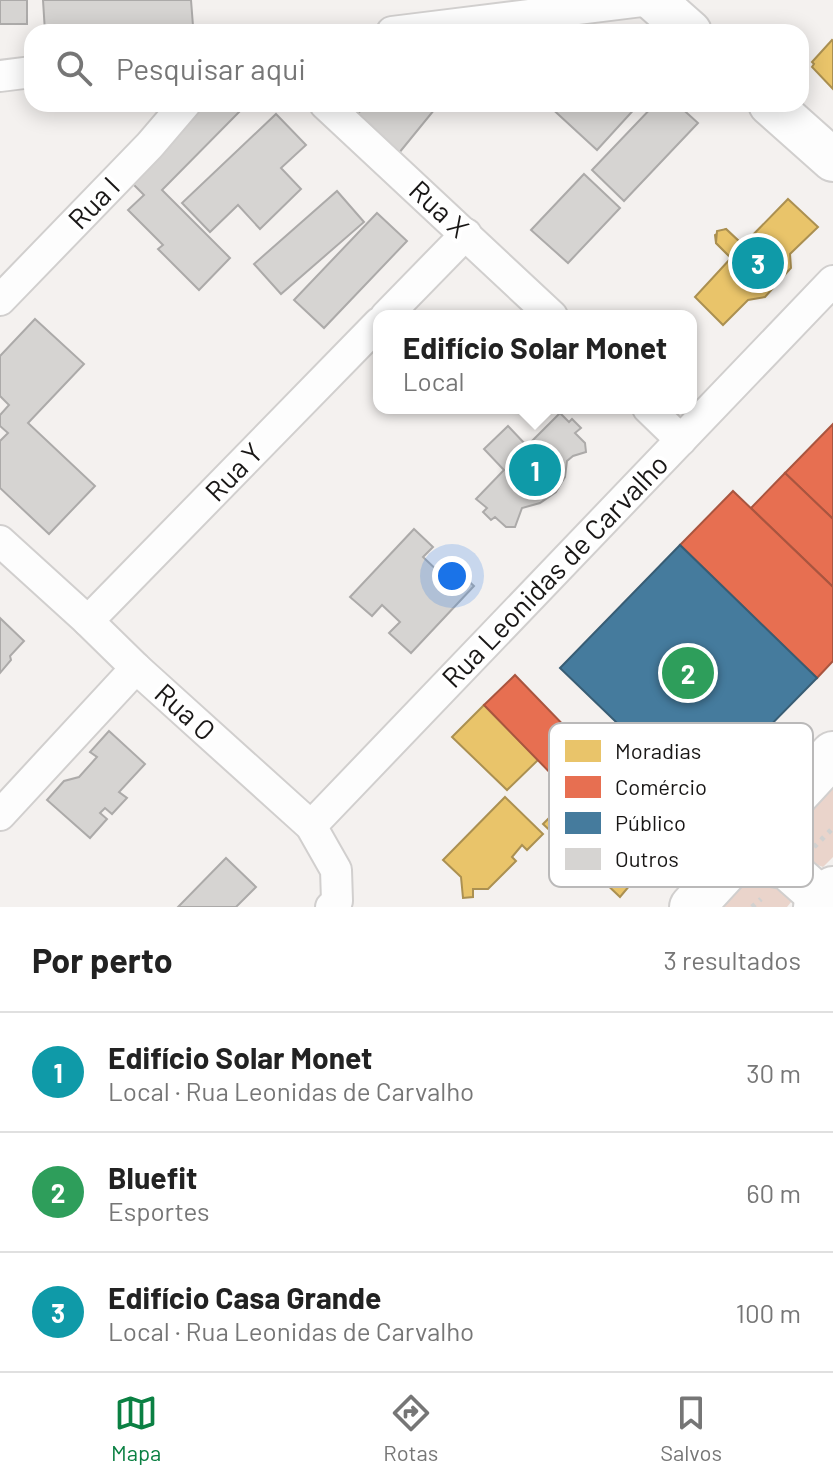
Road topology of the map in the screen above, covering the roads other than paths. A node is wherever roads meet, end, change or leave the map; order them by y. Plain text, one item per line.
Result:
1 (652, 0) edge
2 (457, 24) edge
3 (680, 24) edge
4 (24, 73) edge
5 (0, 76) edge
6 (178, 112) edge
7 (334, 112) edge
8 (779, 112) edge
9 (833, 160) edge
10 (466, 234) junction
11 (833, 281) edge
12 (0, 300) edge
13 (392, 310) edge
14 (546, 310) edge
15 (373, 329) edge
16 (654, 414) edge
17 (681, 440) junction
18 (0, 541) edge
19 (88, 621) junction
20 (136, 668) junction
21 (833, 754) edge
22 (813, 776) edge
23 (0, 815) edge
24 (311, 826) junction
25 (710, 887) edge
26 (810, 887) edge
27 (826, 900) edge
28 (334, 904) edge
29 (692, 907) edge

1 - 2 street
1 - 3 street
4 - 5 street
6 - 12 street, Rua I
7 - 10 street, Rua X
8 - 9 street
10 - 13 street
10 - 14 street, Rua X
11 - 17 street, Rua Leonidas de Carvalho
15 - 19 street, Rua Y
16 - 17 street
17 - 24 street, Rua Leonidas de Carvalho
18 - 19 street, Rua O
19 - 20 street, Rua O
20 - 23 street
20 - 24 street, Rua O
21 - 22 main road
24 - 28 street, Rua O
25 - 29 main road
26 - 27 street

